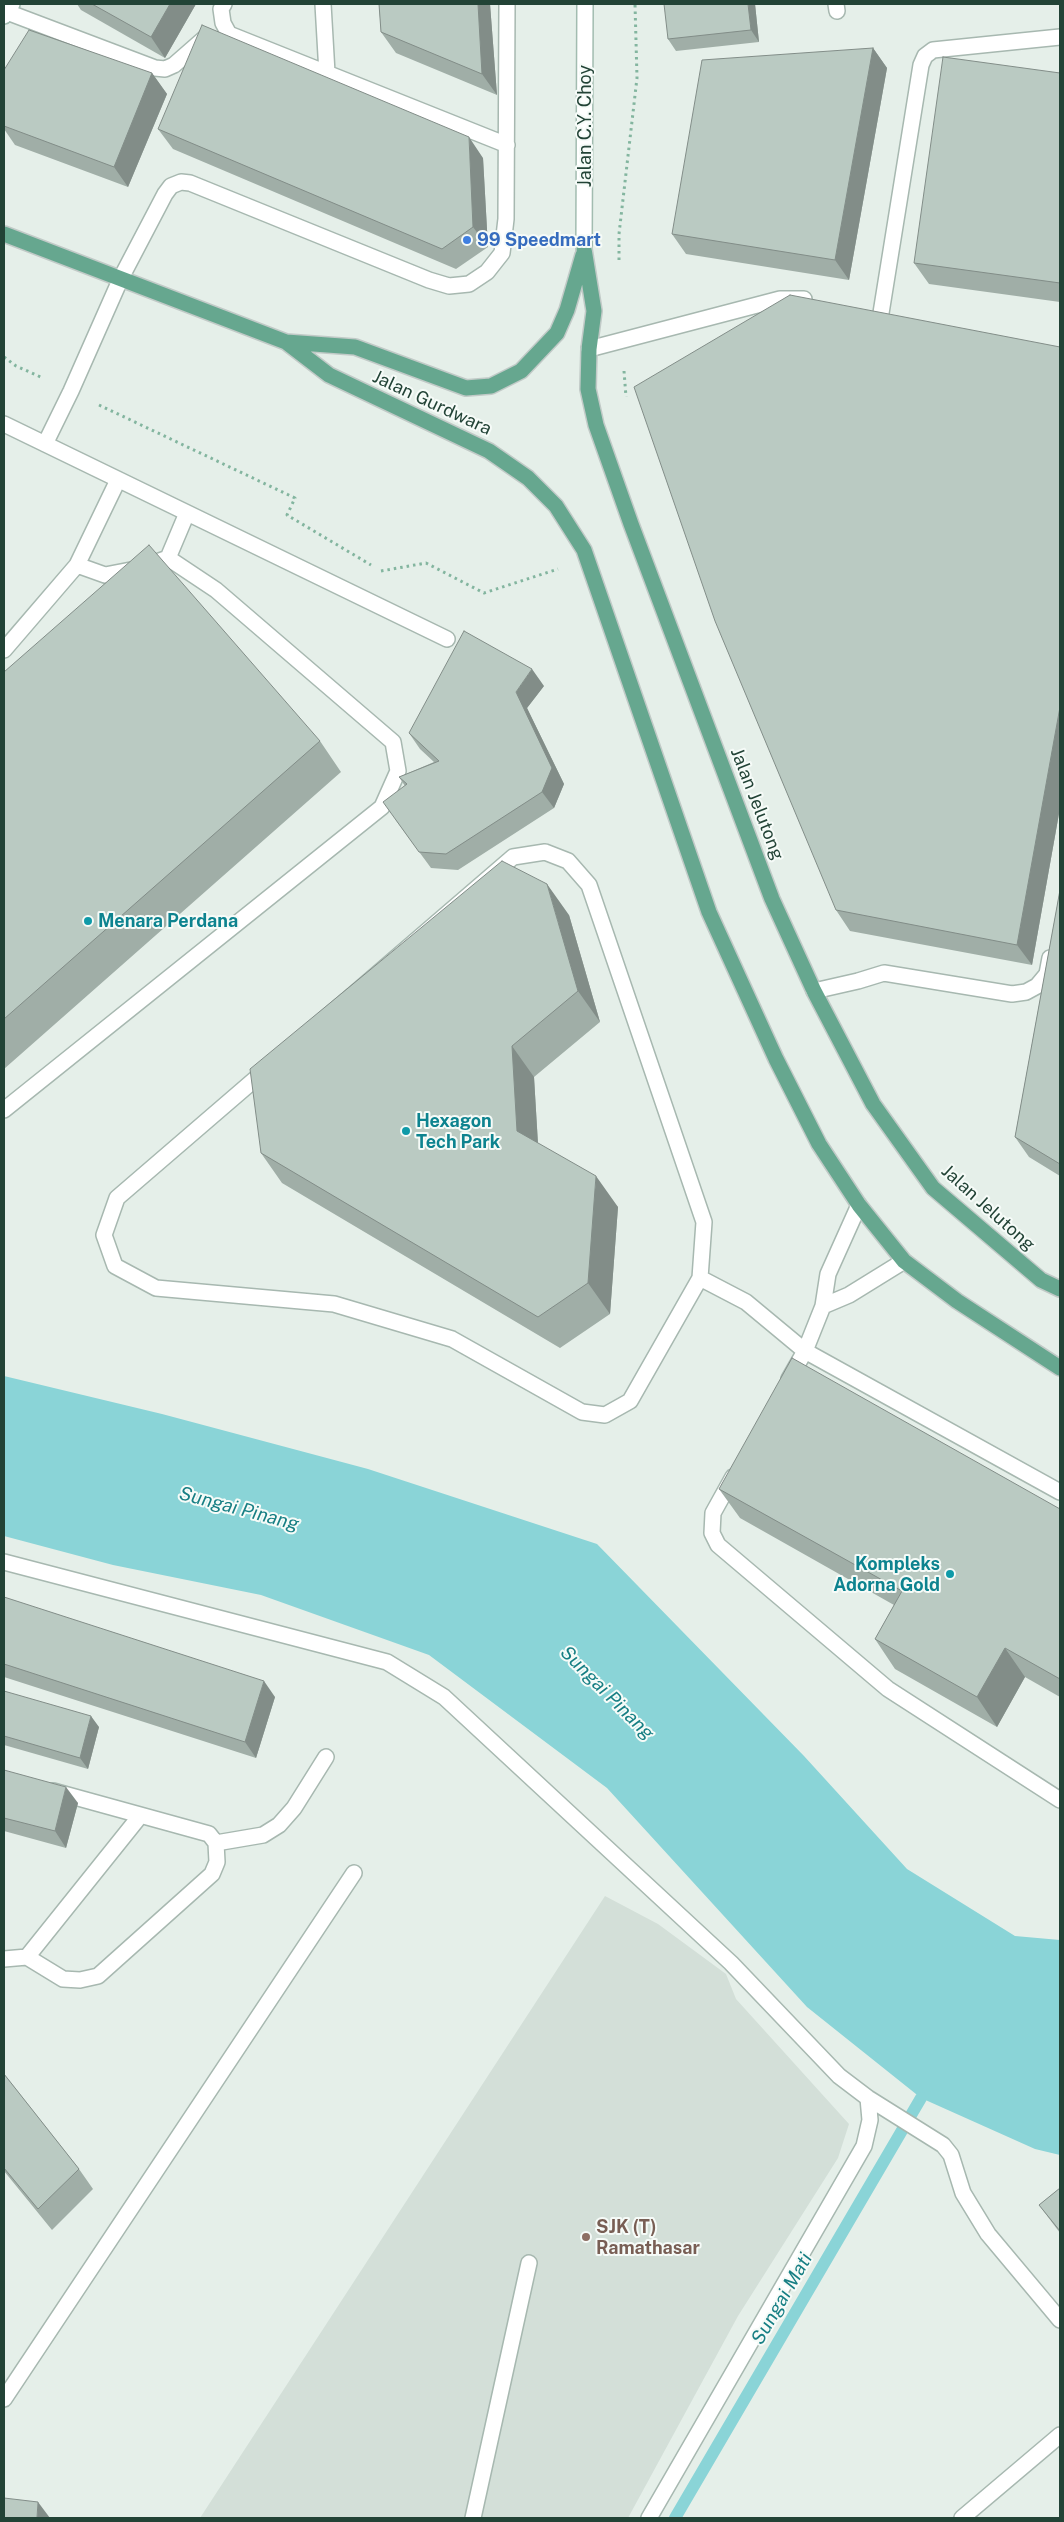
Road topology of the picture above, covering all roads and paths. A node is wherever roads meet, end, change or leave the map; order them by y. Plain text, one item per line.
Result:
1 (224, 4) edge
2 (323, 4) edge
3 (507, 4) edge
4 (585, 4) edge
5 (634, 4) edge
6 (7, 11) edge
7 (223, 23) junction
8 (1060, 37) edge
9 (327, 72) junction
10 (507, 145) junction
11 (4, 234) edge
12 (584, 249) junction
13 (619, 262) dead end
14 (120, 278) junction
15 (819, 302) edge
16 (863, 310) edge
17 (881, 313) junction
18 (900, 317) edge
19 (286, 342) junction
20 (589, 349) junction
21 (4, 357) edge
22 (71, 391) junction
23 (4, 424) edge
24 (45, 444) junction
25 (118, 480) junction
26 (187, 513) junction
27 (168, 558) junction
28 (76, 565) junction
29 (554, 572) dead end
30 (447, 639) dead end
31 (4, 650) edge
32 (1053, 942) edge
33 (814, 991) junction
34 (4, 1110) edge
35 (859, 1205) junction
36 (904, 1261) junction
37 (700, 1278) junction
38 (1060, 1290) edge
39 (823, 1306) junction
40 (805, 1351) junction
41 (1060, 1368) edge
42 (781, 1394) edge
43 (742, 1462) edge
44 (1060, 1492) edge
45 (4, 1562) edge
46 (326, 1757) dead end
47 (40, 1787) edge
48 (1060, 1800) edge
49 (140, 1816) junction
50 (216, 1843) junction
51 (354, 1873) dead end
52 (27, 1957) junction
53 (4, 1959) edge
54 (868, 2098) junction
55 (529, 2263) dead end
56 (1060, 2320) edge
57 (4, 2397) edge
58 (1060, 2435) edge
59 (473, 2518) edge
60 (649, 2518) edge
61 (962, 2518) edge

1 - 7 street
2 - 9 street
3 - 10 street
4 - 12 street, Jalan C.Y. Choy
5 - 13 path
6 - 7 street
7 - 9 street
8 - 17 street
9 - 10 street
10 - 14 street
11 - 14 main road, Jalan Gurdwara
12 - 19 main road, Jalan Gurdwara
12 - 20 main road, Jalan Jelutong
14 - 19 main road, Jalan Gurdwara
14 - 22 street
15 - 20 street
16 - 17 street
17 - 18 street
19 - 35 main road, Jalan Gurdwara
20 - 33 main road, Jalan Jelutong
21 - 22 path
22 - 24 street
22 - 29 path
23 - 24 street
24 - 25 street
25 - 26 street
25 - 28 street
26 - 27 street
26 - 30 street
27 - 28 street
27 - 34 street
28 - 31 street
32 - 33 street
33 - 38 main road, Jalan Jelutong
35 - 36 main road
35 - 39 street
36 - 39 street
36 - 41 main road
37 - 37 street
37 - 40 street
39 - 40 street
40 - 42 street
40 - 44 street
43 - 48 street
45 - 54 street
46 - 50 street
47 - 49 street
49 - 50 street
49 - 52 street
50 - 52 street
51 - 57 street
52 - 53 street
54 - 56 street
54 - 60 street
55 - 59 street
58 - 61 street

